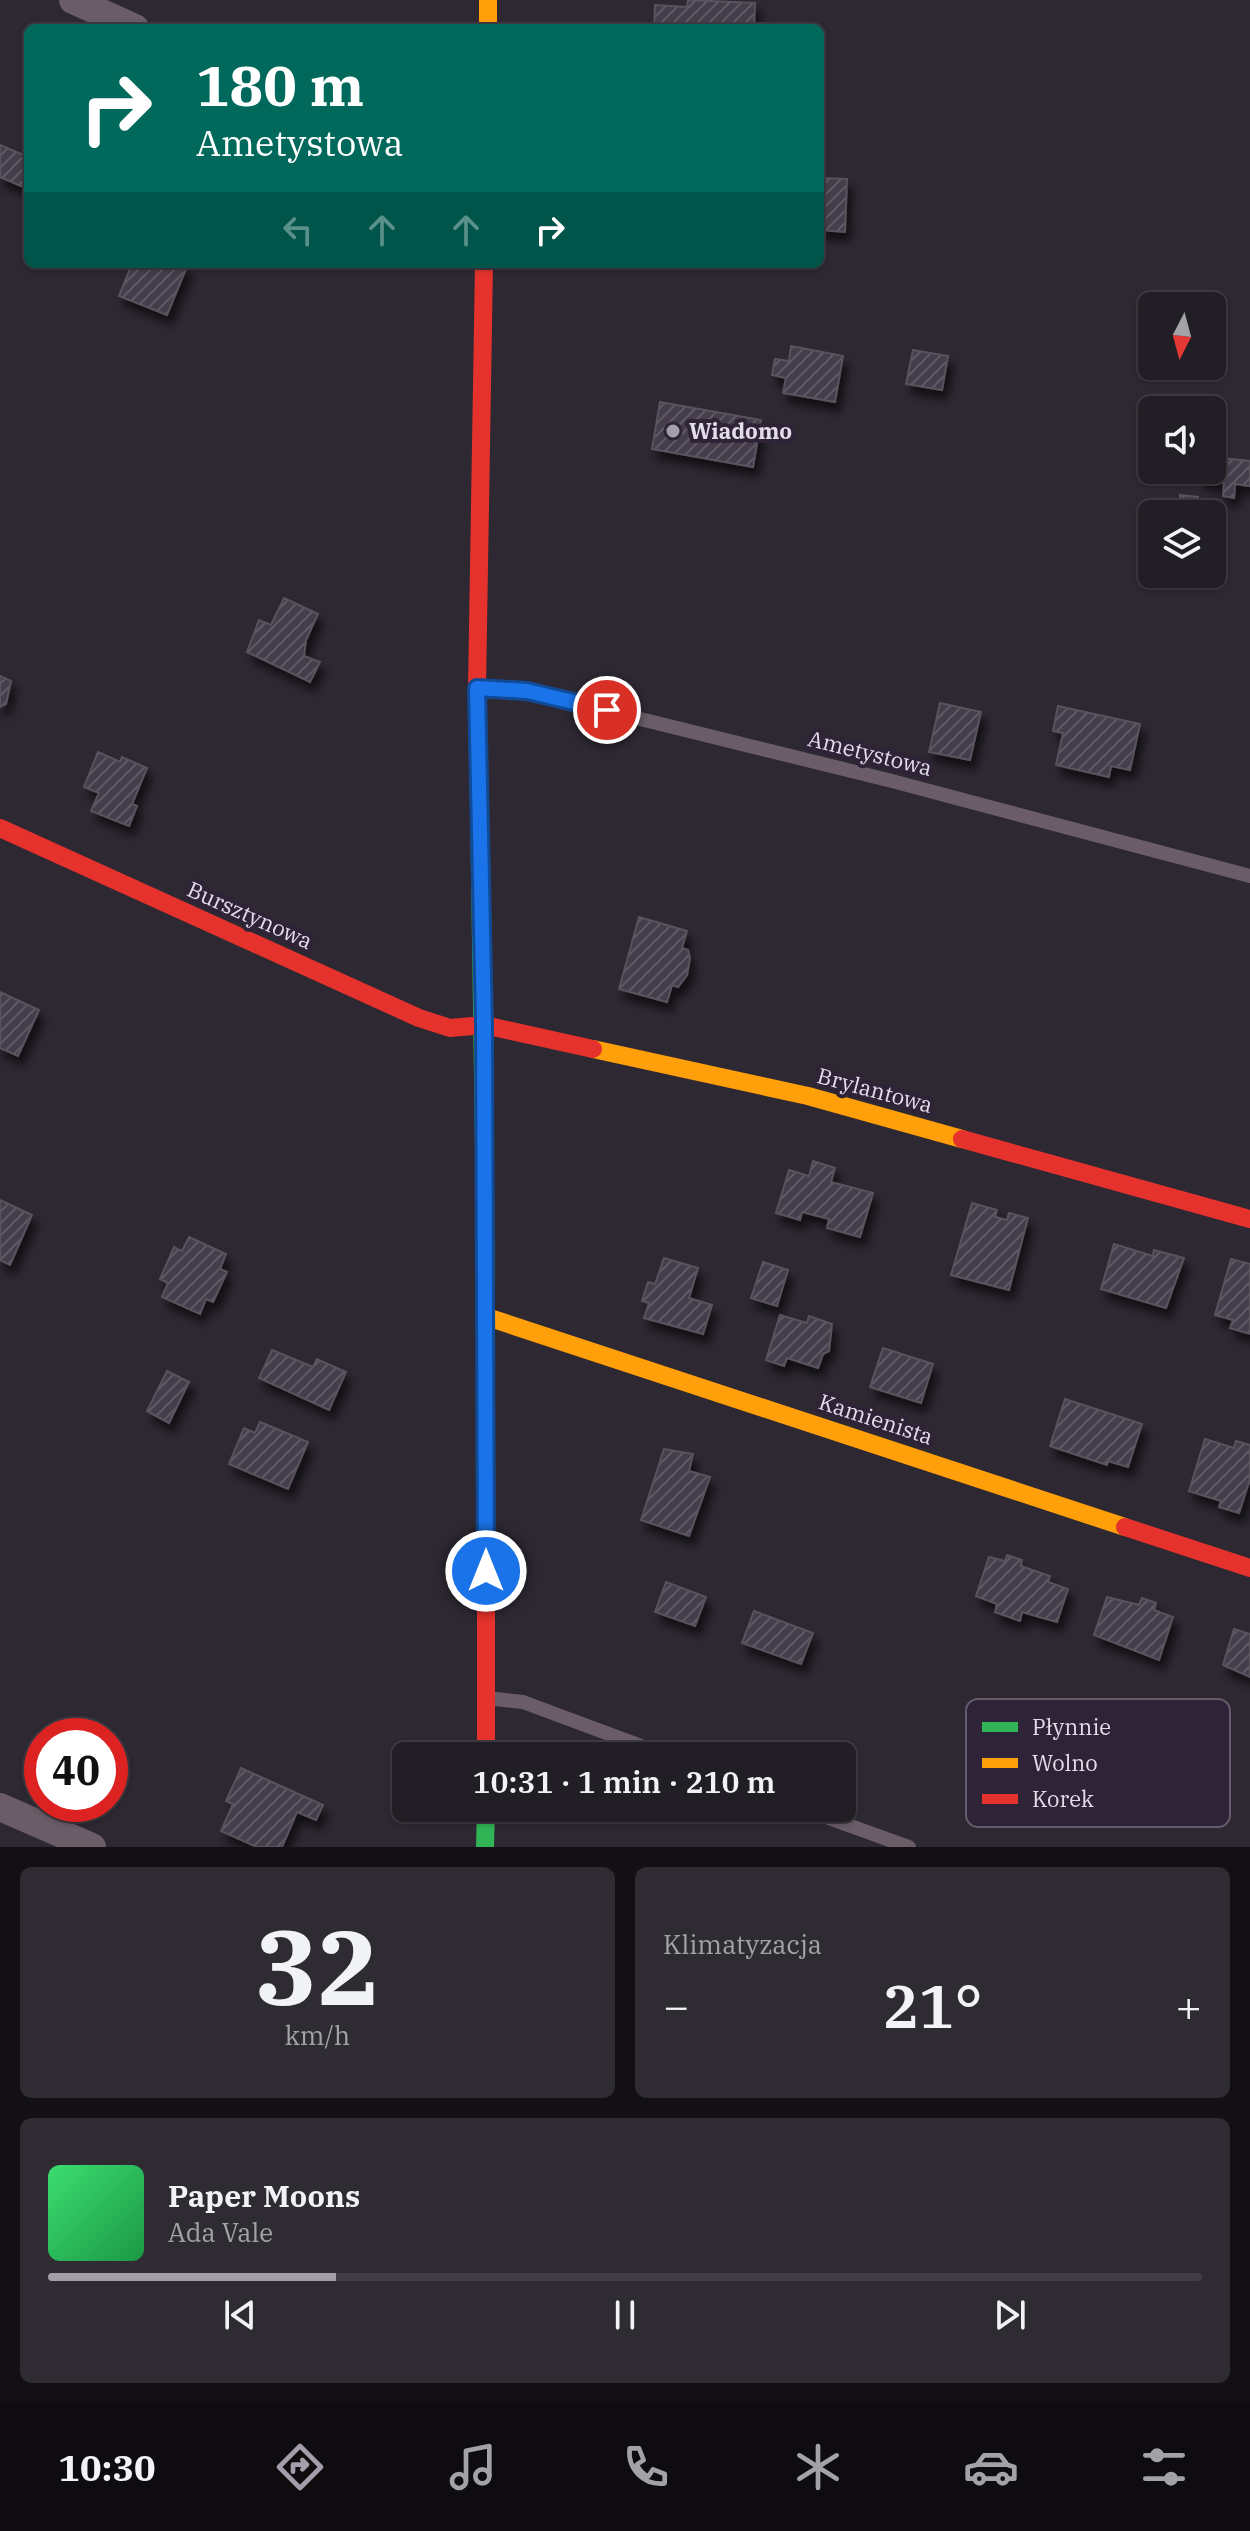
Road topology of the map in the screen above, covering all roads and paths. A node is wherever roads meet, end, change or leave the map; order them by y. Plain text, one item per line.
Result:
1 (73, 0) edge
2 (488, 0) edge
3 (126, 24) edge
4 (488, 24) edge
5 (484, 268) edge
6 (477, 688) junction
7 (0, 828) edge
8 (1250, 876) edge
9 (88, 885) dead end
10 (484, 1025) junction
11 (454, 1044) dead end
12 (1250, 1219) edge
13 (487, 1317) junction
14 (1250, 1568) edge
15 (486, 1698) junction
16 (486, 1742) edge
17 (631, 1742) edge
18 (0, 1807) edge
19 (486, 1822) edge
20 (840, 1822) edge
21 (92, 1847) edge
22 (485, 1847) edge
23 (909, 1847) edge

1 - 3 street
2 - 4 street
5 - 6 street
6 - 8 lane, Ametystowa
6 - 10 street
7 - 10 street, Bursztynowa
9 - 11 lane
10 - 12 street, Brylantowa
10 - 13 street
13 - 14 street, Kamienista
13 - 15 street
15 - 16 street
15 - 17 lane
18 - 21 street
19 - 22 street
20 - 23 lane

